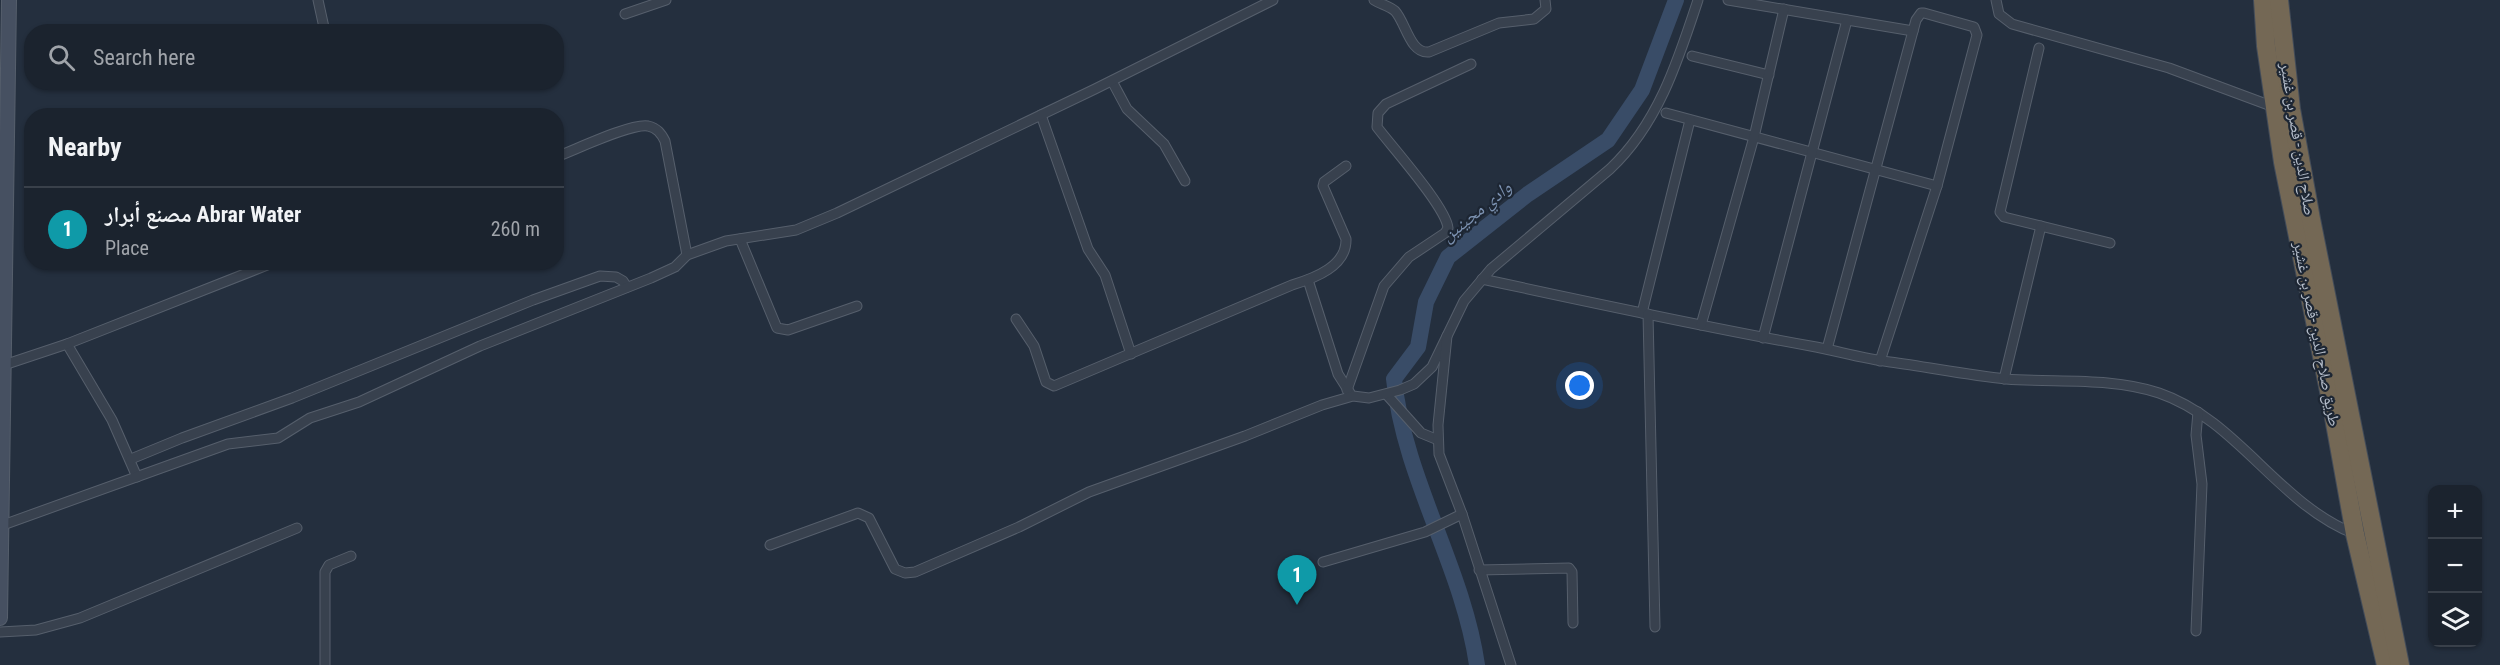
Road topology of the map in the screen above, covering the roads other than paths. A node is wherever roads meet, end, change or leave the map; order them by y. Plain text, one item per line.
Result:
1 (9, 0) edge
2 (318, 0) edge
3 (666, 0) edge
4 (1273, 0) edge
5 (1374, 0) edge
6 (1545, 0) edge
7 (1698, 0) edge
8 (1728, 0) edge
9 (1996, 0) edge
10 (2263, 0) edge
11 (2279, 0) edge
12 (1784, 9) junction
13 (625, 14) dead end
14 (1847, 20) junction
15 (323, 24) edge
16 (1913, 32) junction
17 (4, 42) edge
18 (2039, 48) dead end
19 (1692, 56) dead end
20 (1471, 64) dead end
21 (1769, 75) junction
22 (1112, 81) junction
23 (2274, 107) junction
24 (1666, 113) dead end
25 (1041, 115) junction
26 (1690, 120) junction
27 (1754, 137) junction
28 (1812, 153) junction
29 (564, 154) edge
30 (2301, 158) junction
31 (2283, 162) junction
32 (1346, 166) dead end
33 (1874, 170) junction
34 (1185, 181) dead end
35 (1937, 186) junction
36 (2041, 226) junction
37 (740, 239) junction
38 (2110, 243) dead end
39 (687, 255) junction
40 (256, 270) edge
41 (1482, 279) junction
42 (1308, 280) junction
43 (627, 287) junction
44 (857, 306) dead end
45 (1645, 314) junction
46 (1016, 319) dead end
47 (1701, 325) junction
48 (1447, 336) junction
49 (1763, 338) junction
50 (67, 344) junction
51 (1827, 349) junction
52 (1131, 354) junction
53 (1880, 361) junction
54 (4, 365) junction
55 (2004, 379) junction
56 (1350, 393) junction
57 (1387, 395) junction
58 (2198, 412) junction
59 (1438, 440) junction
60 (131, 459) junction
61 (137, 477) junction
62 (1462, 514) junction
63 (0, 526) edge
64 (297, 528) dead end
65 (2355, 534) junction
66 (770, 545) dead end
67 (351, 556) dead end
68 (1323, 562) dead end
69 (1479, 570) junction
70 (0, 618) edge
71 (1573, 623) dead end
72 (1655, 627) dead end
73 (2196, 631) dead end
74 (0, 632) edge
75 (325, 665) edge
76 (1511, 665) edge
77 (2386, 665) edge
78 (2400, 665) edge

1 - 17 main road
2 - 15 street
3 - 13 street
4 - 22 street
5 - 6 street
7 - 41 street
8 - 12 street
9 - 23 street
10 - 23 highway, طريق صلاح الدين -قصر بن غشير
11 - 30 highway, صلاح الدين - قصر بن غشير
12 - 14 street
12 - 21 street
14 - 16 street
14 - 28 street
16 - 33 street
16 - 35 street
17 - 54 main road
18 - 36 street
19 - 21 street
20 - 56 street
21 - 27 street
22 - 25 street
22 - 34 street
23 - 31 highway, طريق صلاح الدين -قصر بن غشير
24 - 26 street
25 - 37 street
25 - 52 street
26 - 27 street
26 - 45 street
27 - 28 street
27 - 47 street
28 - 33 street
28 - 49 street
29 - 39 street
30 - 31 highway
30 - 78 highway, صلاح الدين - قصر بن غشير
31 - 65 highway, طريق صلاح الدين -قصر بن غشير
32 - 42 street
33 - 35 street
33 - 51 street
35 - 53 street
36 - 38 street
36 - 55 street
37 - 39 street
37 - 44 street
39 - 43 street
40 - 50 street
41 - 45 street
41 - 48 street
42 - 52 street
42 - 56 street
43 - 60 street
43 - 61 street
45 - 47 street
45 - 72 street
46 - 52 street
47 - 49 street
48 - 57 street
48 - 59 street
49 - 51 street
50 - 54 street
50 - 60 street
51 - 53 street
53 - 55 street
54 - 63 main road
55 - 58 street
56 - 57 street
56 - 66 street
57 - 59 street
58 - 65 street
58 - 73 street
59 - 62 street
60 - 61 street
61 - 63 street
62 - 68 street
62 - 69 street
63 - 70 main road
64 - 74 street
65 - 77 highway, طريق صلاح الدين -قصر بن غشير
67 - 75 street
69 - 71 street
69 - 76 street

